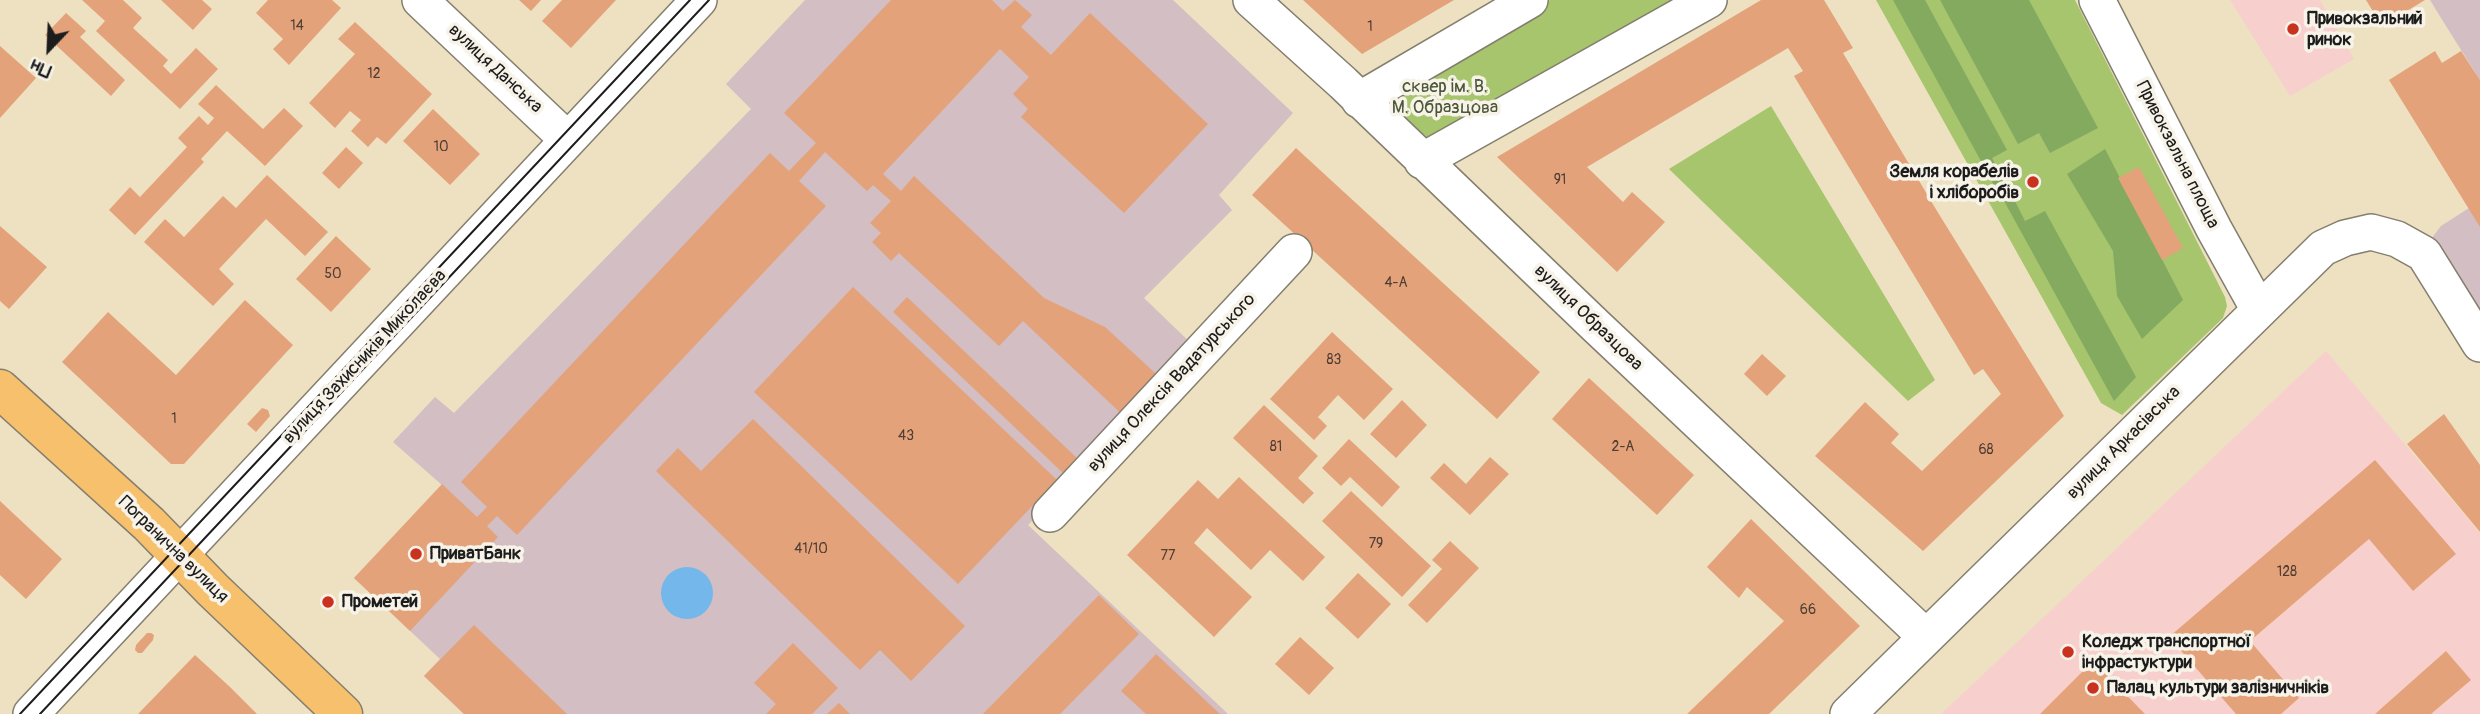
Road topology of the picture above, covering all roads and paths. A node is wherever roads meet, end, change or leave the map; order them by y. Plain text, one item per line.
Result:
1 (420, 0) edge
2 (699, 0) edge
3 (1251, 0) edge
4 (1530, 0) edge
5 (1709, 0) edge
6 (2097, 0) edge
7 (1359, 100) junction
8 (568, 140) junction
9 (1422, 161) junction
10 (1294, 252) dead end
11 (2259, 310) junction
12 (2480, 344) edge
13 (0, 389) edge
14 (1050, 514) dead end
15 (180, 555) junction
16 (1926, 636) junction
17 (31, 714) edge
18 (343, 714) edge
19 (1848, 714) edge

1 - 8 street, вулиця Данська
2 - 8 street, вулиця Захисників Миколаєва
3 - 7 street, вулиця Образцова
4 - 7 street
5 - 9 street
6 - 11 street, Привокзальна площа
7 - 9 street, вулиця Образцова
8 - 15 street, вулиця Захисників Миколаєва
9 - 16 street, вулиця Образцова
10 - 14 street, вулиця Олексія Вадатурського
11 - 12 street, вулиця Аркасівська
11 - 16 street, вулиця Аркасівська
13 - 15 main road, Погранична вулиця
15 - 17 street, вулиця Захисників Миколаєва
15 - 18 main road, Погранична вулиця
16 - 19 street, вулиця Аркасівська

